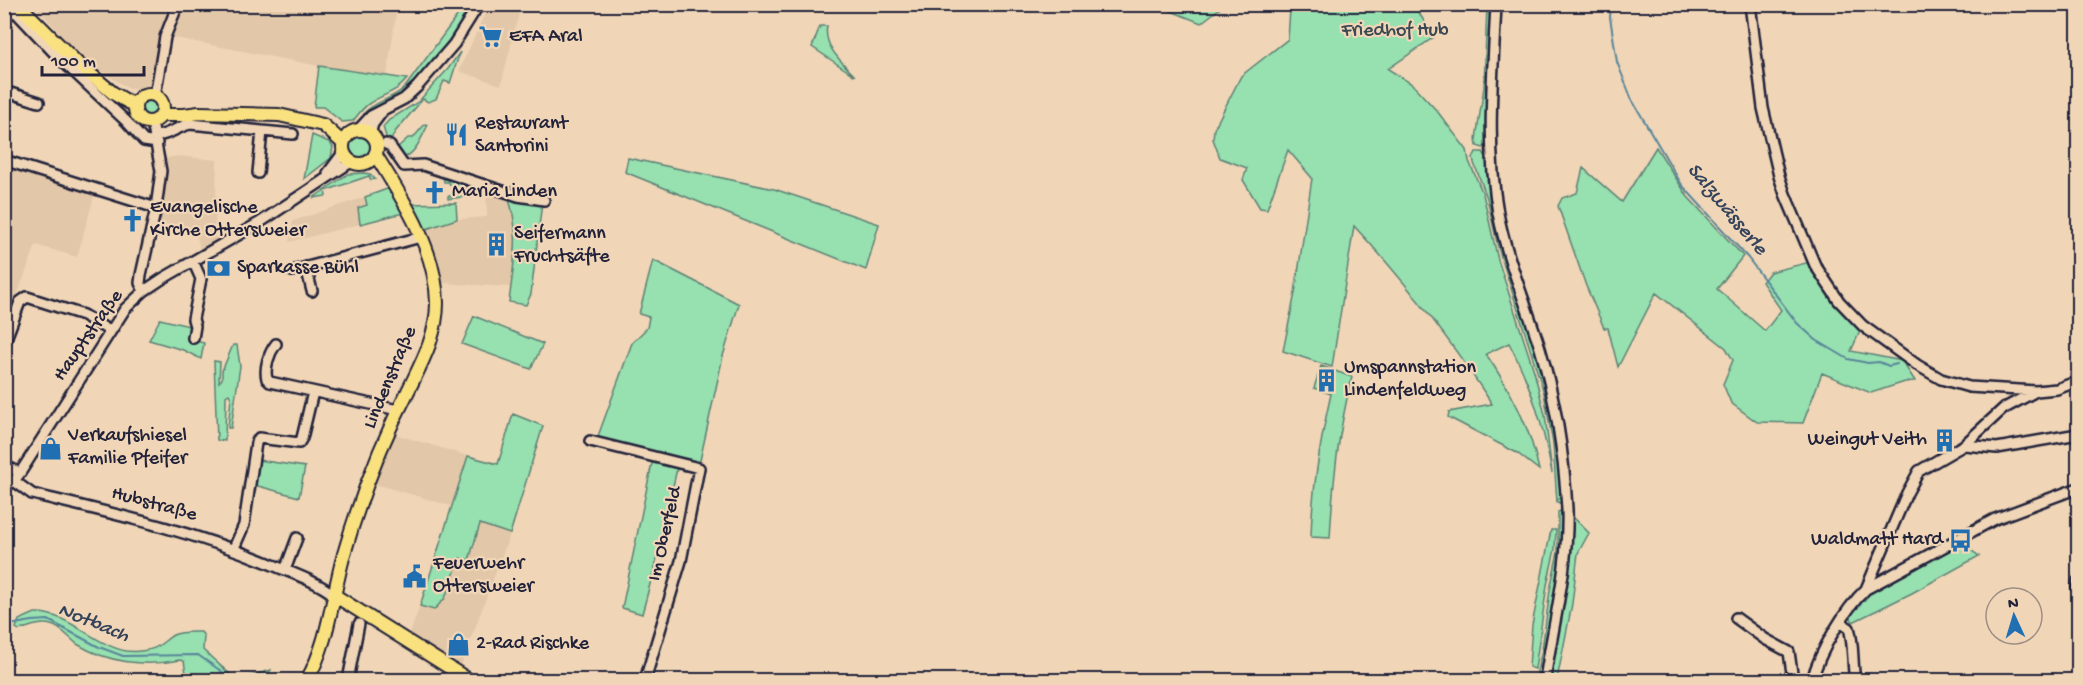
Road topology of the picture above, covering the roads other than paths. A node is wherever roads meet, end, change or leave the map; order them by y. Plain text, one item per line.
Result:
1 (26, 4) edge
2 (178, 4) edge
3 (479, 4) edge
4 (1496, 4) edge
5 (1750, 4) edge
6 (13, 6) edge
7 (4, 19) edge
8 (58, 44) junction
9 (4, 90) edge
10 (138, 101) junction
11 (39, 102) dead end
12 (158, 109) junction
13 (262, 131) junction
14 (293, 134) dead end
15 (156, 140) junction
16 (352, 143) junction
17 (386, 144) dead end
18 (371, 158) junction
19 (4, 160) edge
20 (258, 173) dead end
21 (544, 200) dead end
22 (156, 208) junction
23 (421, 237) junction
24 (194, 261) junction
25 (306, 267) junction
26 (292, 271) dead end
27 (144, 291) junction
28 (312, 291) dead end
29 (110, 331) junction
30 (193, 338) dead end
31 (4, 344) edge
32 (276, 344) dead end
33 (2079, 381) edge
34 (2036, 391) junction
35 (313, 392) junction
36 (398, 410) junction
37 (2079, 434) edge
38 (590, 441) dead end
39 (1964, 445) junction
40 (4, 465) edge
41 (20, 473) junction
42 (14, 481) junction
43 (4, 487) edge
44 (2079, 488) edge
45 (297, 538) dead end
46 (234, 548) junction
47 (285, 570) junction
48 (338, 581) junction
49 (2079, 581) edge
50 (1866, 589) junction
51 (2079, 592) edge
52 (334, 595) junction
53 (352, 606) junction
54 (1736, 618) dead end
55 (1840, 622) junction
56 (359, 624) dead end
57 (310, 679) edge
58 (348, 681) edge
59 (469, 681) edge
60 (645, 681) edge
61 (1545, 681) edge
62 (1793, 681) edge
63 (1812, 681) edge
64 (1855, 681) edge

1 - 8 main road
2 - 12 street
3 - 16 street, Hauptstraße
4 - 61 street
5 - 34 street
6 - 7 street
6 - 8 main road
6 - 15 street
8 - 10 main road
9 - 11 street
10 - 12 main road
10 - 12 main road
12 - 15 street
12 - 16 main road
13 - 14 street
13 - 15 street
13 - 20 street
15 - 22 street
16 - 18 main road
16 - 18 main road, Lindenstraße
16 - 24 street, Hauptstraße
17 - 21 street
18 - 23 main road, Lindenstraße
19 - 22 street
22 - 27 street
23 - 25 street
23 - 36 main road, Lindenstraße
24 - 27 street, Hauptstraße
24 - 30 street
25 - 26 street
25 - 28 street
27 - 29 street, Hauptstraße
29 - 31 street
29 - 41 street, Hauptstraße
32 - 35 street
33 - 34 street
34 - 39 street
35 - 36 street
35 - 46 street
36 - 48 main road, Lindenstraße
37 - 39 street
38 - 60 street, Im Oberfeld
39 - 50 street
40 - 41 street
41 - 42 street, Hauptstraße
42 - 43 street, Hauptstraße
42 - 46 street, Hubstraße
44 - 50 street
45 - 47 street
46 - 47 street, Hubstraße
47 - 52 street, Hubstraße
48 - 52 main road, Lindenstraße
48 - 53 main road
49 - 51 street
50 - 55 street
52 - 53 main road, Hubstraße
52 - 57 main road, Lindenstraße
53 - 59 main road, Hubstraße
54 - 62 street
55 - 63 street
55 - 64 street
56 - 58 street

